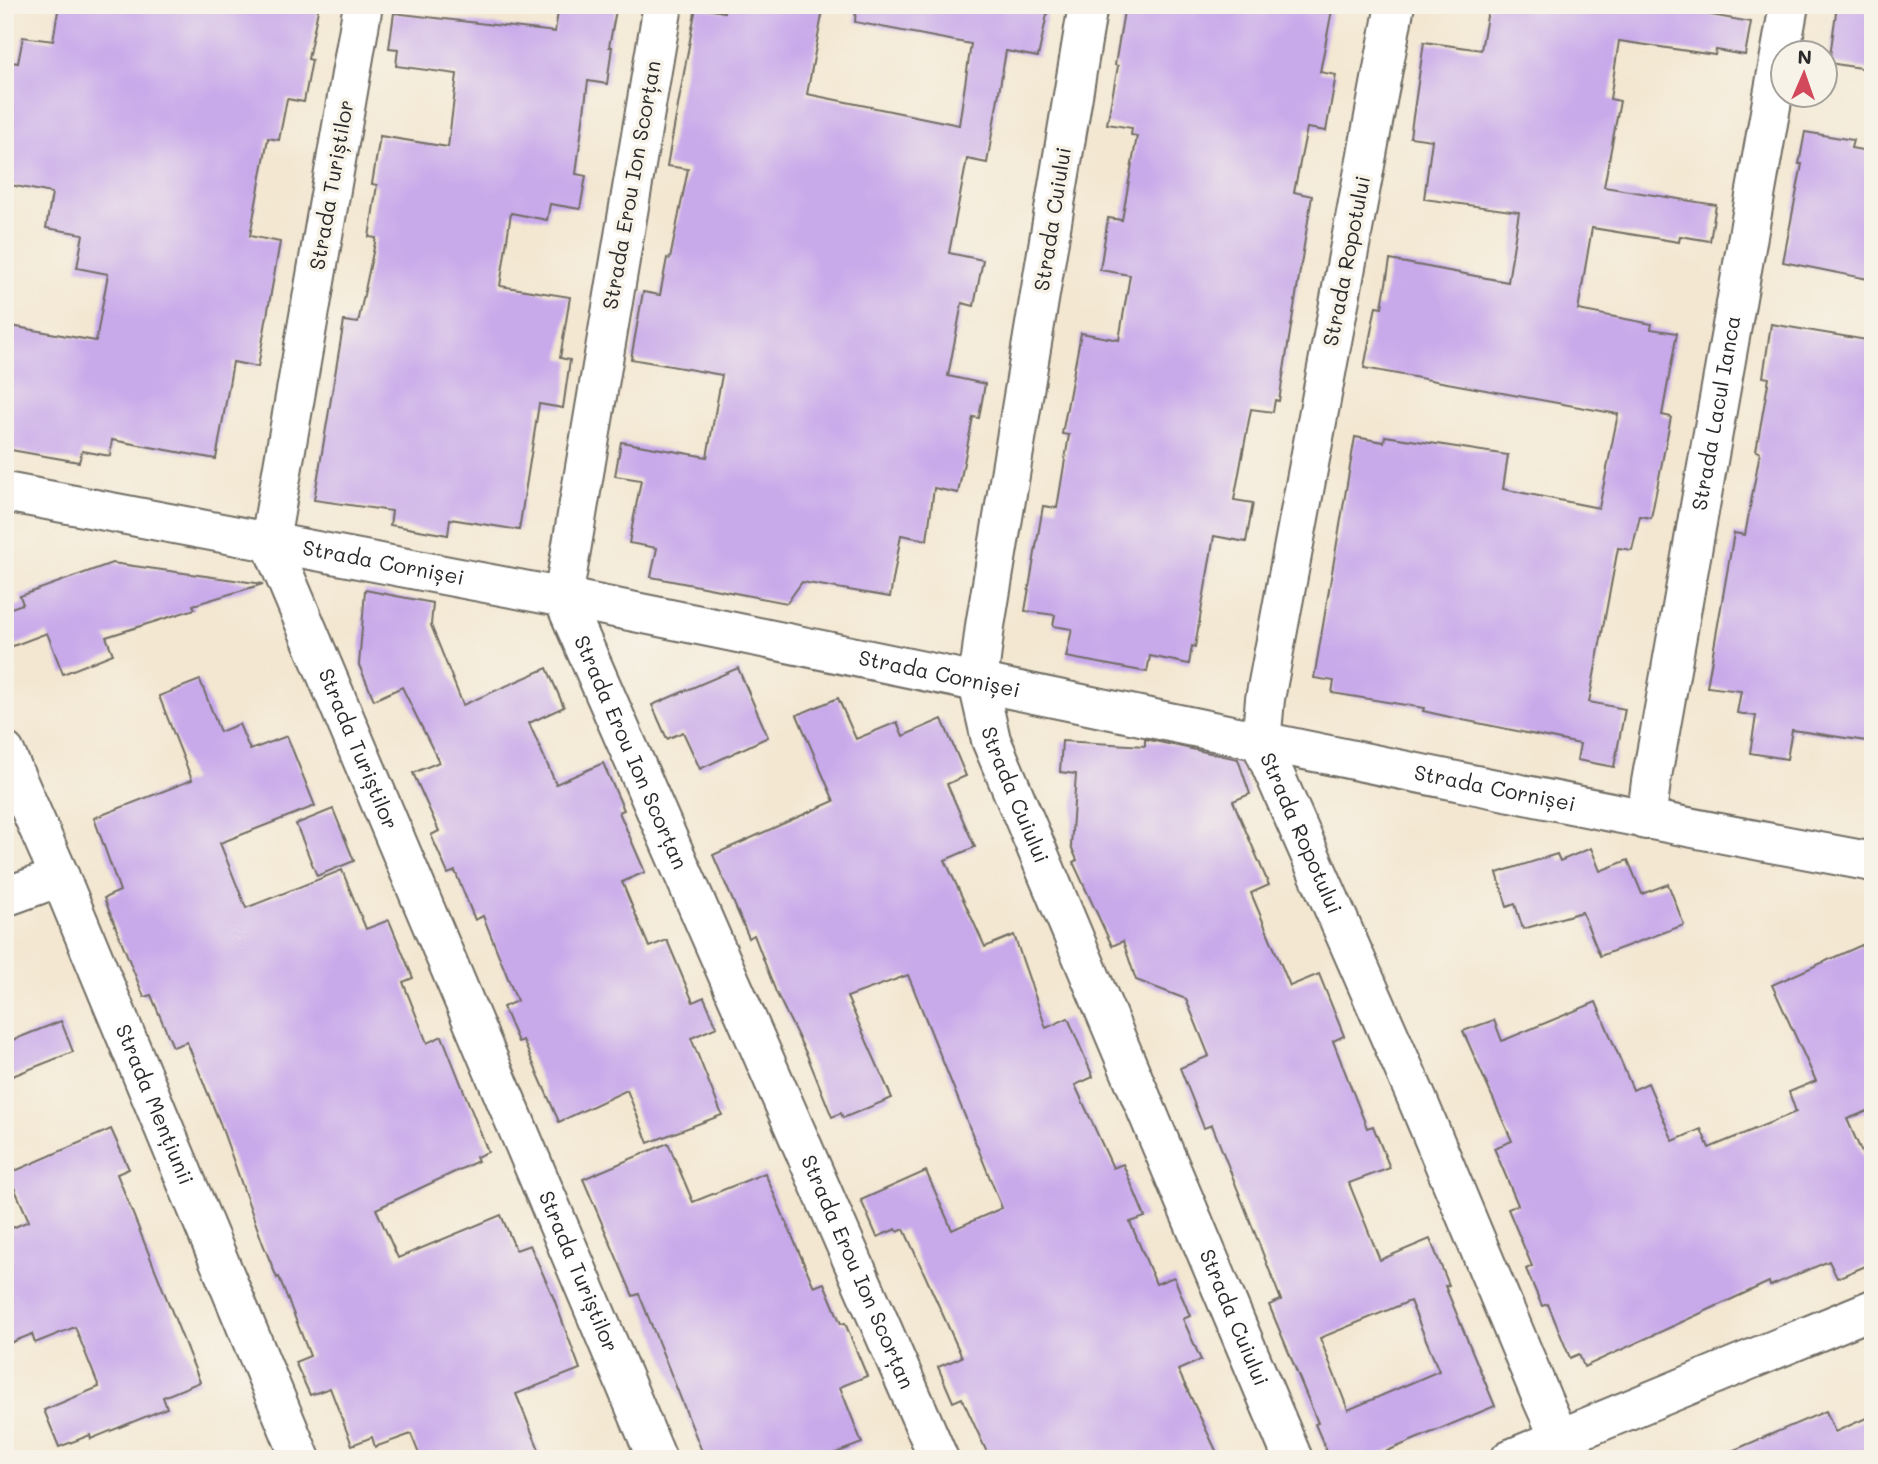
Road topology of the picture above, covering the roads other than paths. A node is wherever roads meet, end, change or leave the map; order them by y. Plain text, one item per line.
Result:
1 (363, 5) edge
2 (663, 5) edge
3 (1088, 5) edge
4 (1395, 5) edge
5 (1789, 5) edge
6 (5, 492) edge
7 (270, 541) junction
8 (563, 598) junction
9 (978, 683) junction
10 (1261, 743) junction
11 (5, 752) edge
12 (1646, 820) junction
13 (1873, 862) edge
14 (60, 877) junction
15 (5, 897) edge
16 (1873, 1309) edge
17 (1564, 1448) edge
18 (301, 1459) edge
19 (657, 1459) edge
20 (939, 1459) edge
21 (1293, 1459) edge
22 (1510, 1459) edge

1 - 7 street, Strada Turiștilor
2 - 8 street, Strada Erou Ion Scorțan
3 - 9 street, Strada Cuiului
4 - 10 street, Strada Ropotului
5 - 12 street, Strada Lacul Ianca
6 - 7 street, Strada Cornișei
7 - 8 street, Strada Cornișei
7 - 19 street, Strada Turiștilor
8 - 9 street, Strada Cornișei
8 - 20 street, Strada Erou Ion Scorțan
9 - 10 street, Strada Cornișei
9 - 21 street, Strada Cuiului
10 - 12 street, Strada Cornișei
10 - 17 street, Strada Ropotului
11 - 14 street, Strada Mențiunii
12 - 13 street, Strada Cornișei
14 - 15 street
14 - 18 street, Strada Mențiunii
16 - 17 street
17 - 22 street

